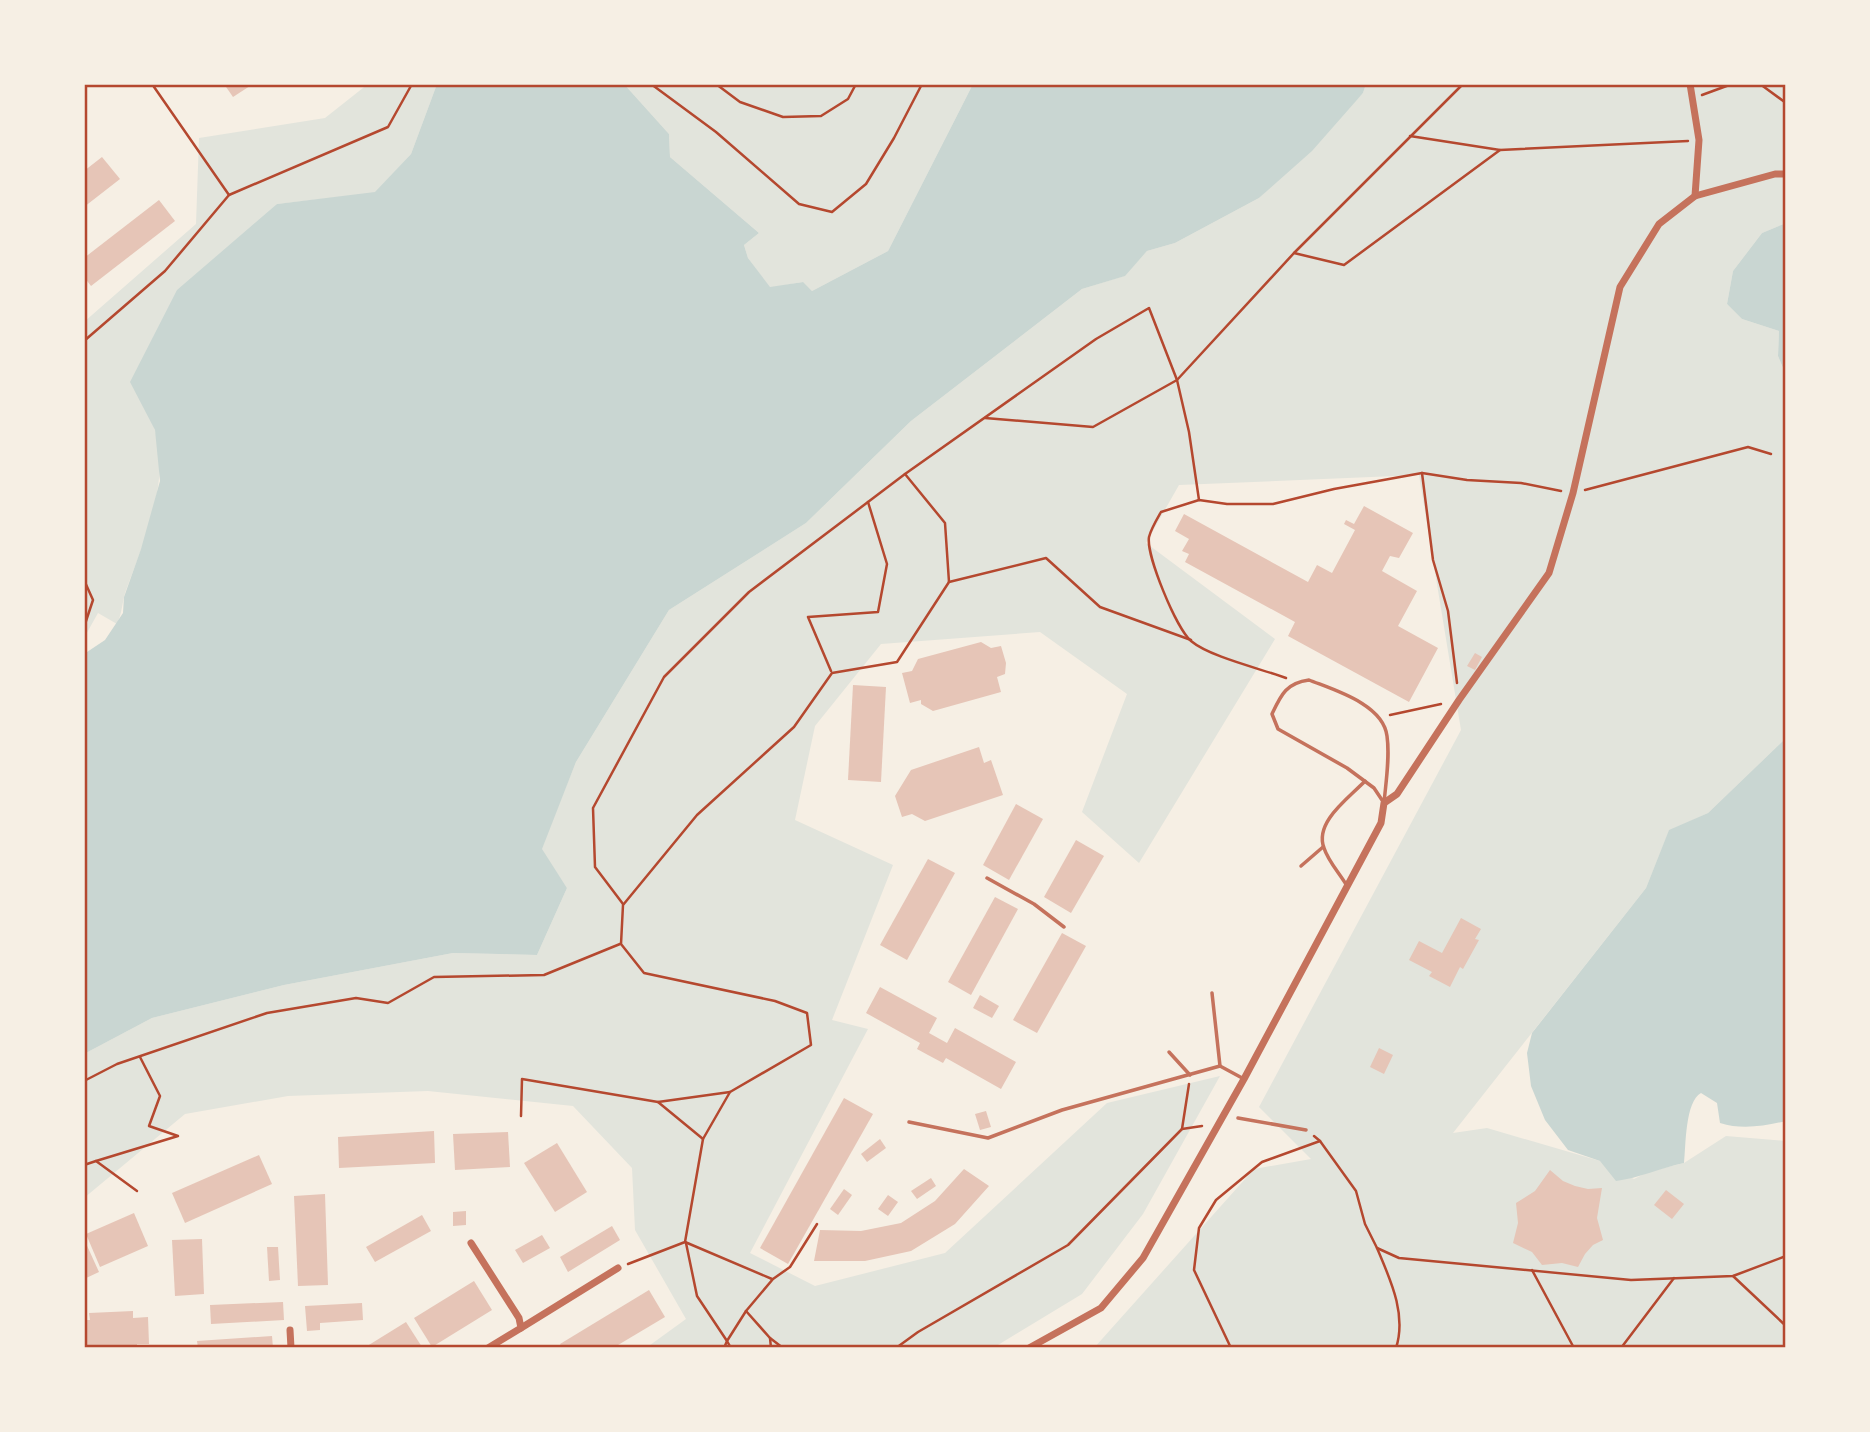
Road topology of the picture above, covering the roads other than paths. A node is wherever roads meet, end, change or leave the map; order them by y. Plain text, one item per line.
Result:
1 (1690, 84) edge
2 (1786, 174) edge
3 (1695, 196) junction
4 (1365, 782) junction
5 (1384, 803) junction
6 (1323, 847) junction
7 (1301, 866) dead end
8 (987, 878) dead end
9 (1347, 886) junction
10 (1064, 927) dead end
11 (1212, 993) dead end
12 (1169, 1052) dead end
13 (1220, 1066) junction
14 (1190, 1075) junction
15 (1244, 1079) junction
16 (1238, 1118) dead end
17 (909, 1122) dead end
18 (1306, 1130) road end
19 (471, 1243) dead end
20 (618, 1268) road end
21 (521, 1328) junction
22 (290, 1330) dead end
23 (291, 1348) edge
24 (488, 1348) edge
25 (1029, 1348) edge

1 - 3 street
2 - 3 street
3 - 5 street
4 - 5 lane
4 - 5 lane
4 - 6 lane
5 - 9 street
6 - 7 lane
6 - 9 lane
8 - 10 lane
9 - 15 street
11 - 13 lane
12 - 14 lane
13 - 14 lane
13 - 15 lane
14 - 17 lane
15 - 25 street
16 - 18 lane
19 - 21 street
20 - 21 street
21 - 24 street
22 - 23 street

